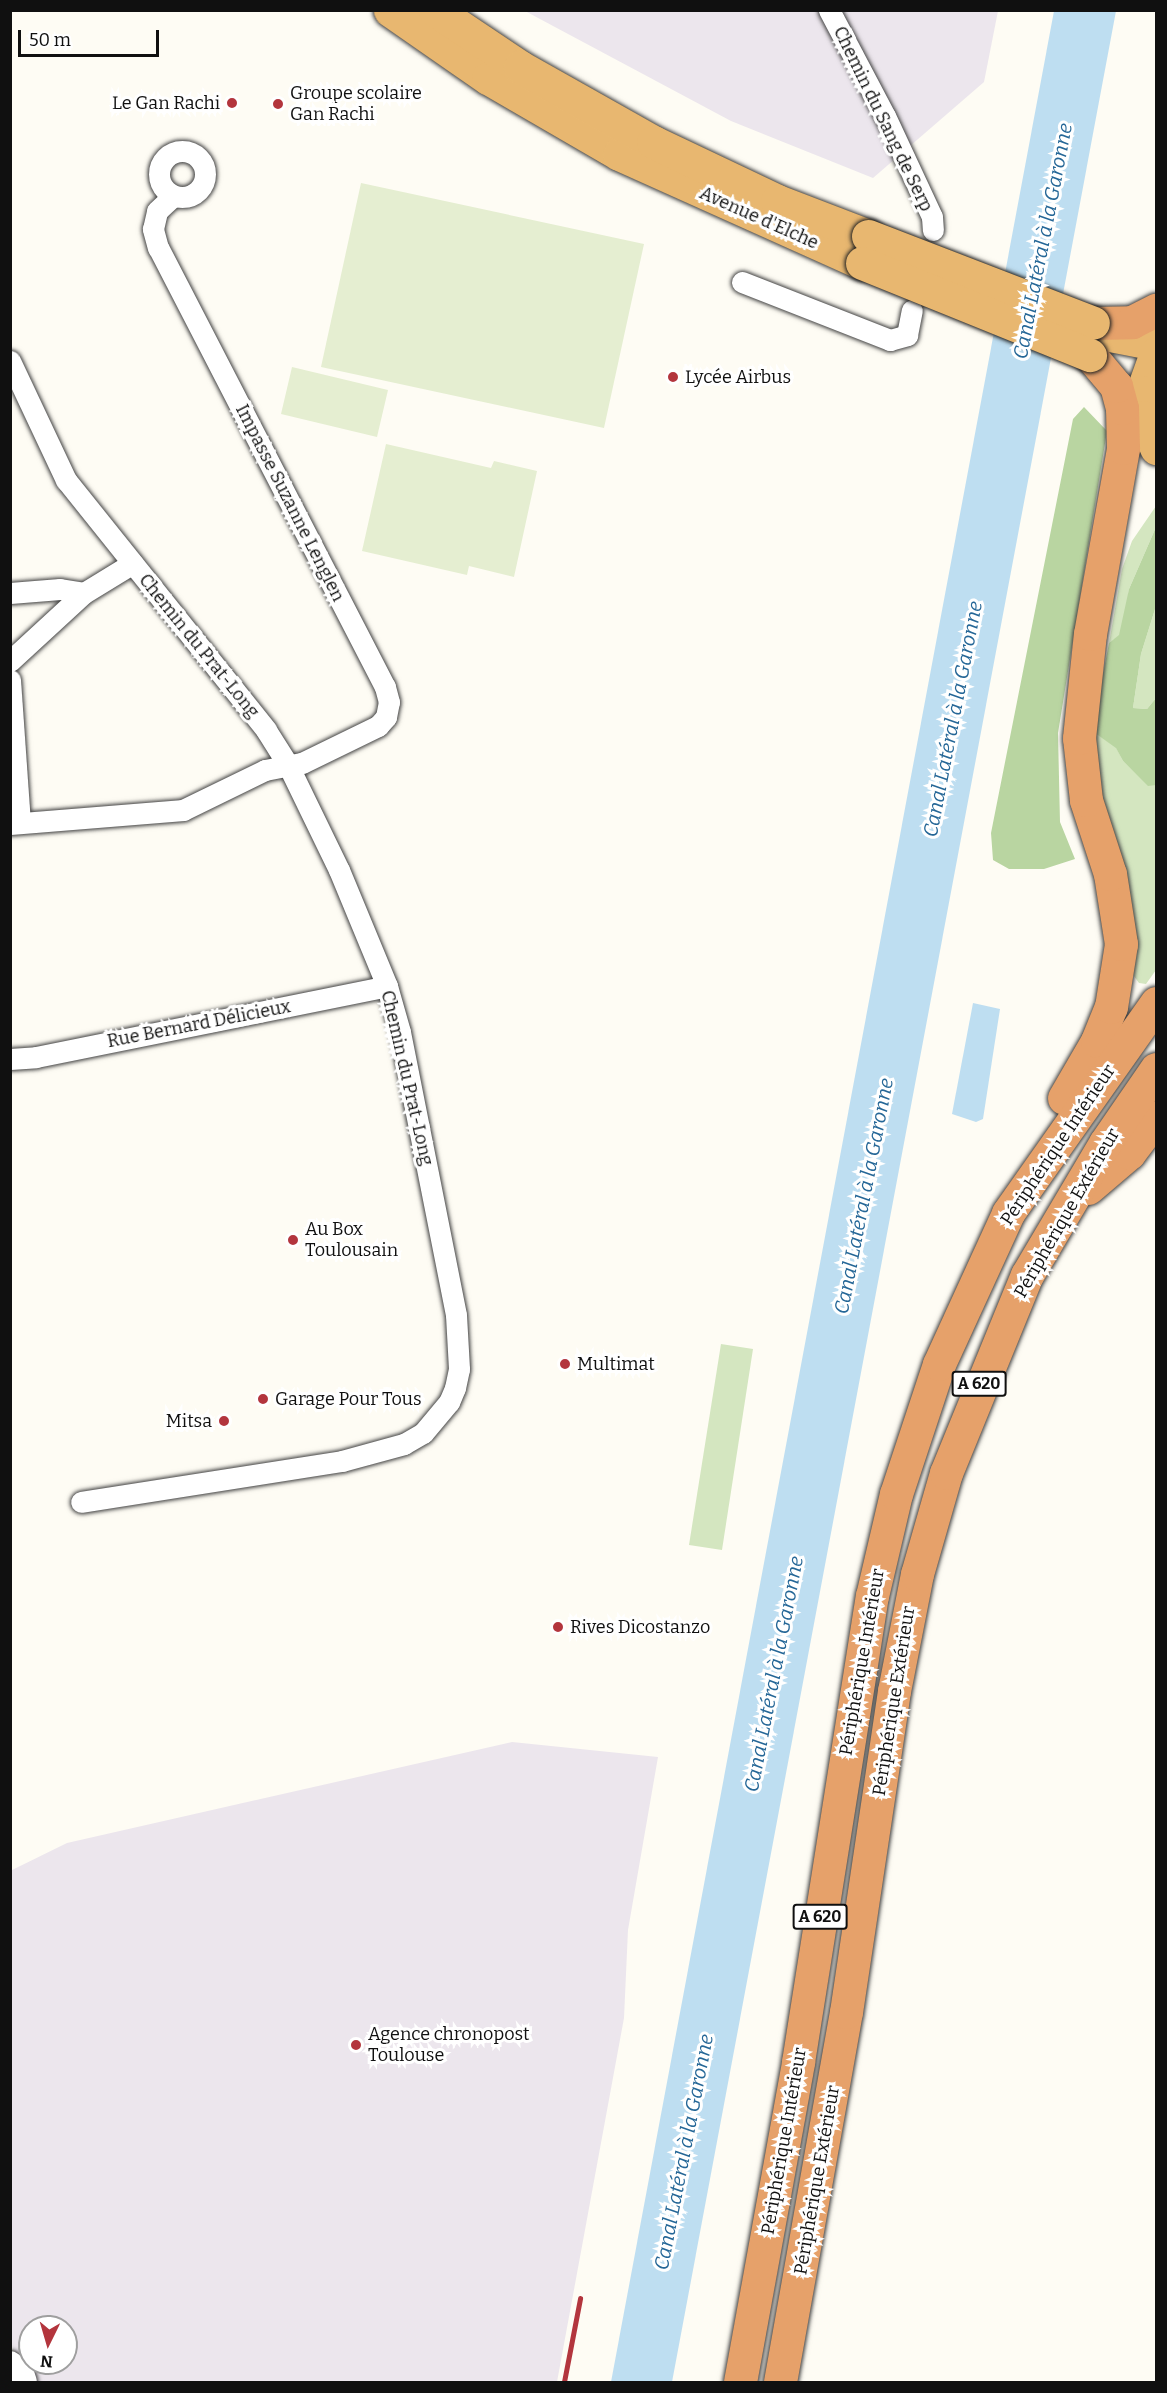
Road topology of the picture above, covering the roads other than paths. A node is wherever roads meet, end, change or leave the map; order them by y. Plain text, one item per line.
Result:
1 (390, 10) edge
2 (435, 10) edge
3 (828, 10) edge
4 (173, 196) dead end
5 (933, 230) dead end
6 (865, 249) junction
7 (742, 282) dead end
8 (912, 310) dead end
9 (1156, 310) edge
10 (1093, 323) junction
11 (1156, 344) edge
12 (1156, 353) edge
13 (1090, 355) junction
14 (10, 361) edge
15 (1142, 392) junction
16 (1156, 448) edge
17 (133, 563) junction
18 (10, 592) edge
19 (84, 593) junction
20 (10, 661) edge
21 (10, 680) edge
22 (288, 765) junction
23 (15, 823) edge
24 (387, 986) junction
25 (1156, 1003) edge
26 (10, 1059) edge
27 (1156, 1069) edge
28 (1156, 1117) edge
29 (1068, 1204) junction
30 (1008, 1213) junction
31 (81, 1502) dead end
32 (10, 2364) edge
33 (24, 2382) edge
34 (740, 2382) edge
35 (780, 2382) edge

1 - 6 highway, Avenue d'Elche
2 - 6 highway, Avenue d'Elche
3 - 5 street, Chemin du Sang de Serp
4 - 22 street, Impasse Suzanne Lenglen
6 - 10 highway, Avenue d'Elche, bridge
6 - 13 highway, Avenue d'Elche, bridge
7 - 8 street
9 - 10 highway
10 - 11 highway, Avenue d'Elche
12 - 15 highway
13 - 15 highway, Avenue d'Elche
13 - 30 highway
14 - 17 street, Chemin du Prat-Long
15 - 16 highway
17 - 19 street
17 - 22 street, Chemin du Prat-Long
18 - 19 street
19 - 20 street
21 - 23 street
22 - 23 street
22 - 24 street, Chemin du Prat-Long
24 - 26 street, Rue Bernard Délicieux
24 - 31 street, Chemin du Prat-Long
25 - 30 highway, Périphérique Intérieur / A 620
27 - 29 highway, Périphérique Extérieur / A 620
28 - 29 highway
29 - 35 highway, Périphérique Extérieur / A 620
30 - 34 highway, Périphérique Intérieur / A 620
32 - 33 street

